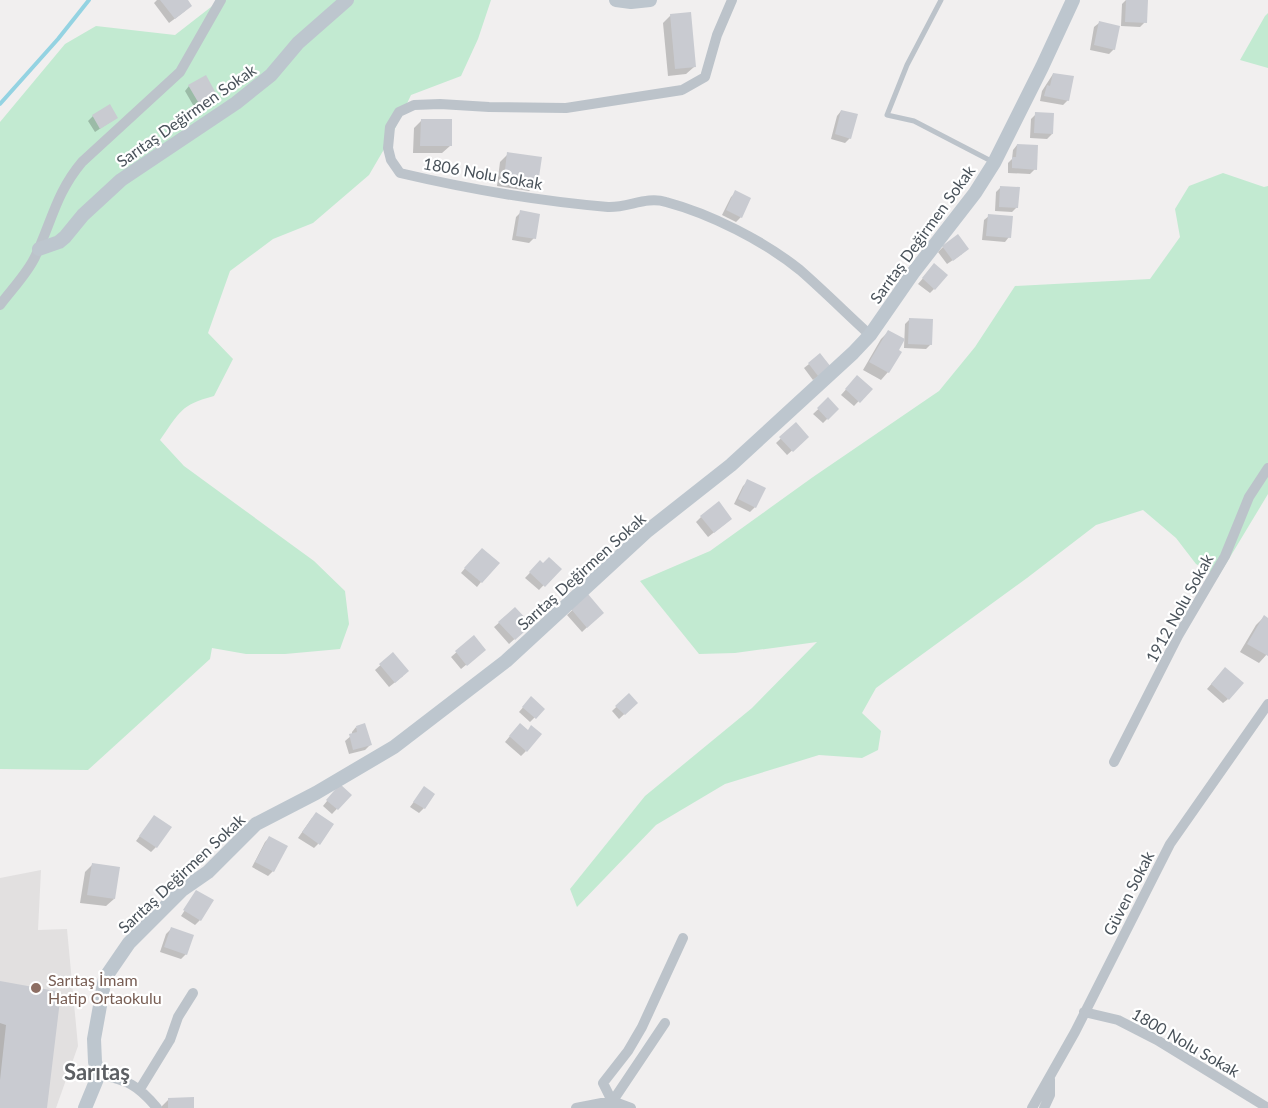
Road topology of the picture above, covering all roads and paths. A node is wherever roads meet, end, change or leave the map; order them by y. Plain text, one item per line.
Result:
1 (221, 0) edge
2 (347, 0) edge
3 (616, 0) edge
4 (650, 0) edge
5 (732, 0) edge
6 (940, 0) edge
7 (1073, 0) edge
8 (994, 163) junction
9 (39, 249) junction
10 (0, 305) edge
11 (870, 335) junction
12 (1268, 468) edge
13 (1268, 704) edge
14 (1114, 762) dead end
15 (683, 938) dead end
16 (193, 993) dead end
17 (1084, 1012) junction
18 (665, 1023) dead end
19 (99, 1074) junction
20 (1050, 1079) junction
21 (140, 1089) junction
22 (610, 1104) edge
23 (85, 1108) edge
24 (157, 1108) edge
25 (576, 1108) edge
26 (631, 1108) edge
27 (1032, 1108) edge
28 (1044, 1108) edge
29 (1268, 1108) edge

1 - 9 street
2 - 9 street, Sarıtaş Değirmen Sokak
3 - 4 street
5 - 11 street, 1806 Nolu Sokak
6 - 8 lane
7 - 8 street, Sarıtaş Değirmen Sokak
8 - 11 street, Sarıtaş Değirmen Sokak
9 - 10 street
11 - 19 street, Sarıtaş Değirmen Sokak
12 - 14 street, 1912 Nolu Sokak
13 - 17 street, Güven Sokak
15 - 22 street
16 - 21 street
17 - 20 street, Güven Sokak
17 - 29 street, 1800 Nolu Sokak
18 - 22 street
19 - 21 street
19 - 23 street
20 - 27 street, Güven Sokak
20 - 28 street
21 - 24 street
22 - 25 street
22 - 26 street

